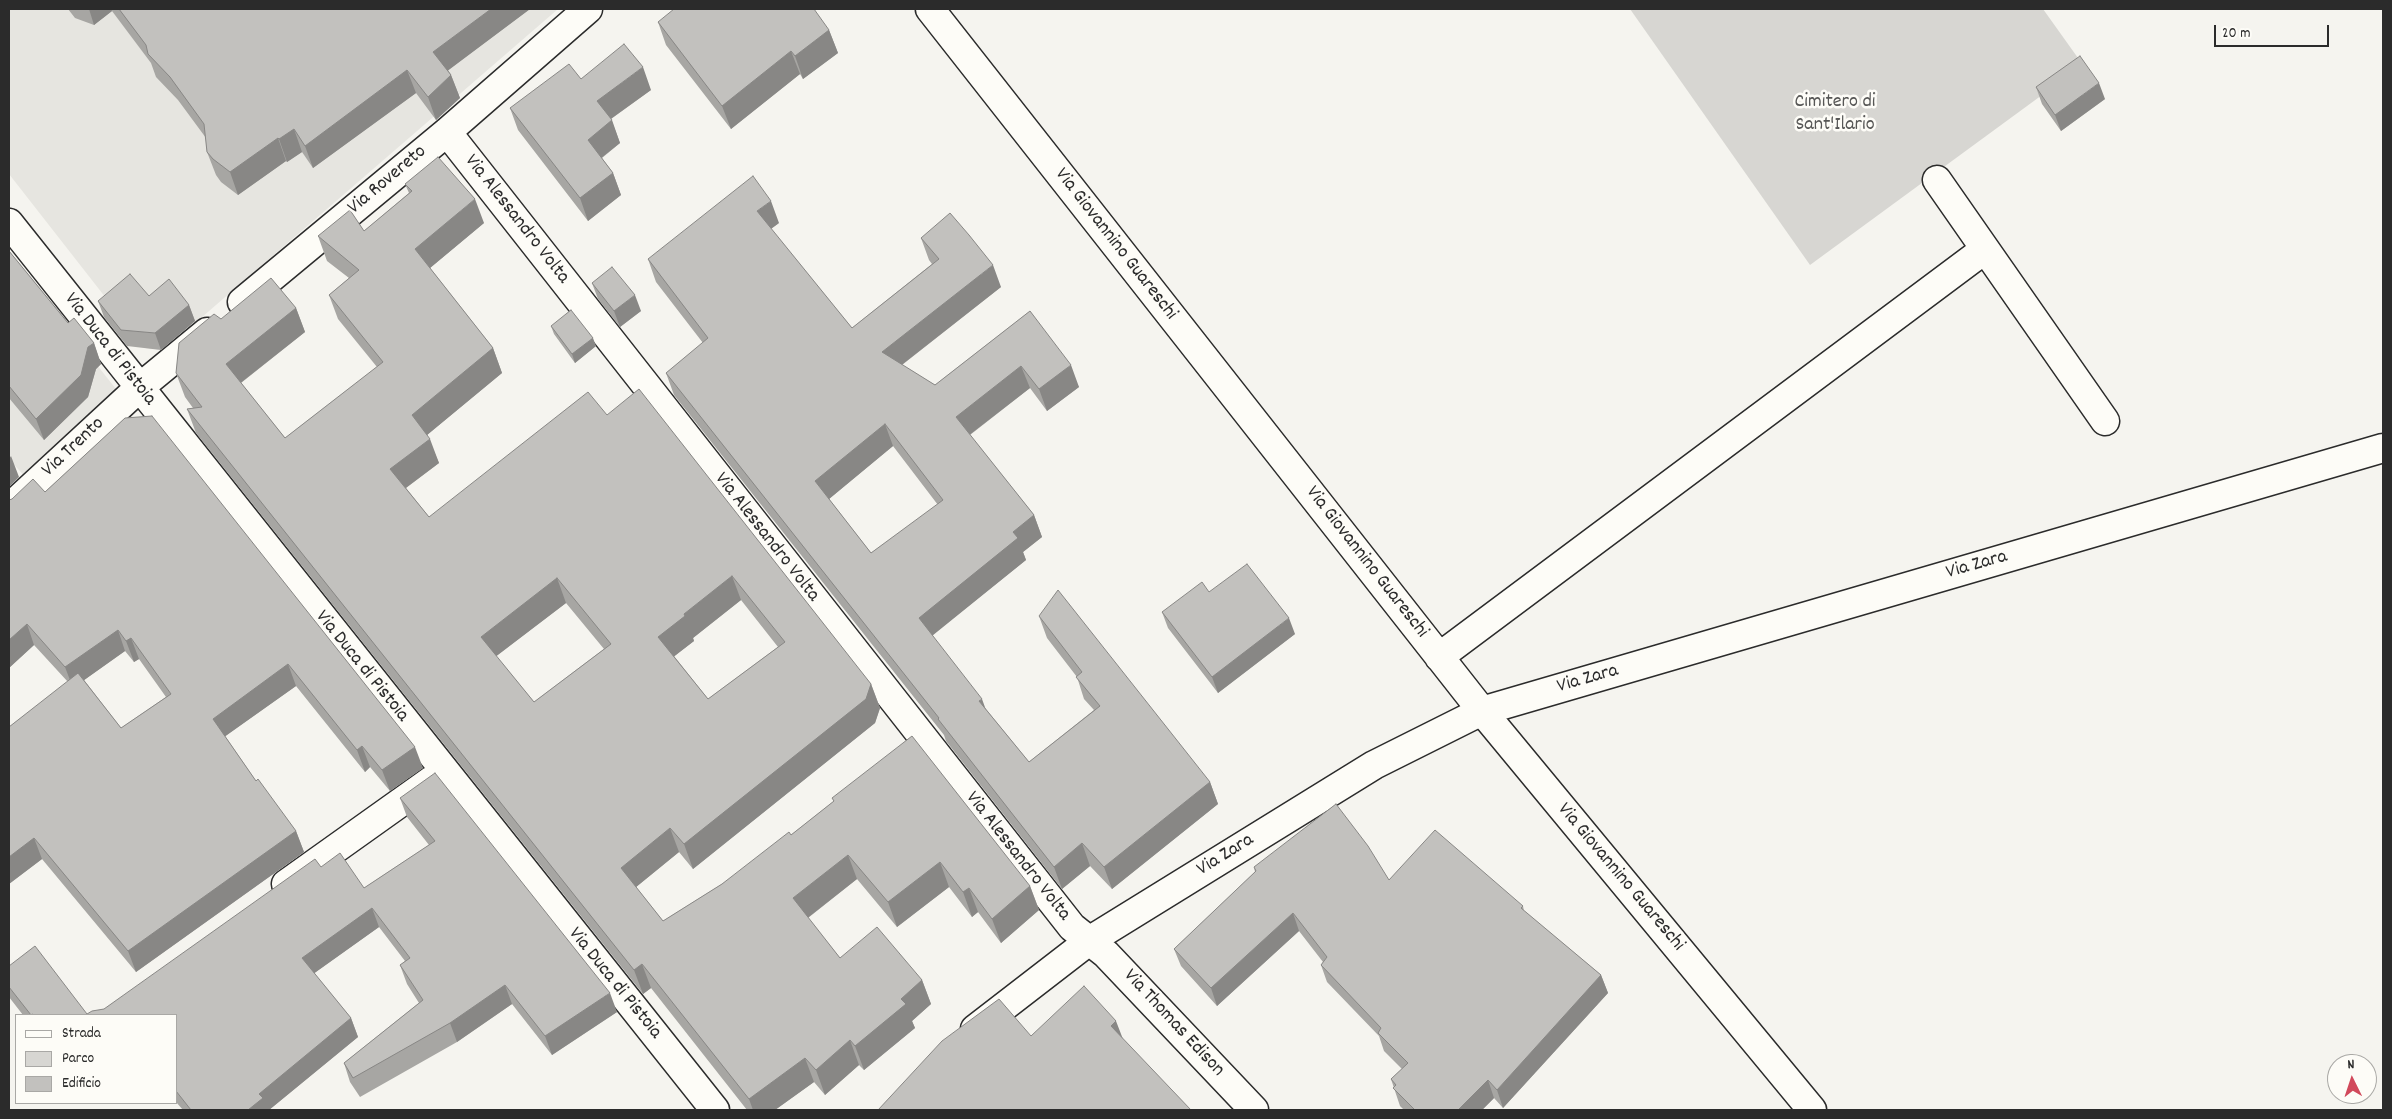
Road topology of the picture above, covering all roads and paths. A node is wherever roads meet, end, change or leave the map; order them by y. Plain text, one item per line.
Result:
1 (588, 9) edge
2 (930, 9) edge
3 (447, 132) junction
4 (1937, 180) dead end
5 (9, 223) edge
6 (1984, 250) junction
7 (139, 388) junction
8 (2105, 421) dead end
9 (2383, 448) edge
10 (9, 508) edge
11 (1439, 656) junction
12 (1482, 711) junction
13 (444, 771) junction
14 (269, 896) edge
15 (1089, 941) junction
16 (952, 1047) edge
17 (715, 1110) edge
18 (1254, 1110) edge
19 (1812, 1110) edge

1 - 3 street, Via Rovereto
2 - 11 street, Via Giovannino Guareschi
3 - 7 street, Via Rovereto
3 - 15 street, Via Alessandro Volta
4 - 6 street
5 - 7 street, Via Duca di Pistoia
6 - 8 street
6 - 11 street
7 - 10 street, Via Trento
7 - 13 street, Via Duca di Pistoia
9 - 12 street, Via Zara
11 - 12 street, Via Giovannino Guareschi
12 - 15 street, Via Zara
12 - 19 street, Via Giovannino Guareschi
13 - 14 street
13 - 17 street, Via Duca di Pistoia
15 - 16 street, Via Zara
15 - 18 street, Via Thomas Edison

